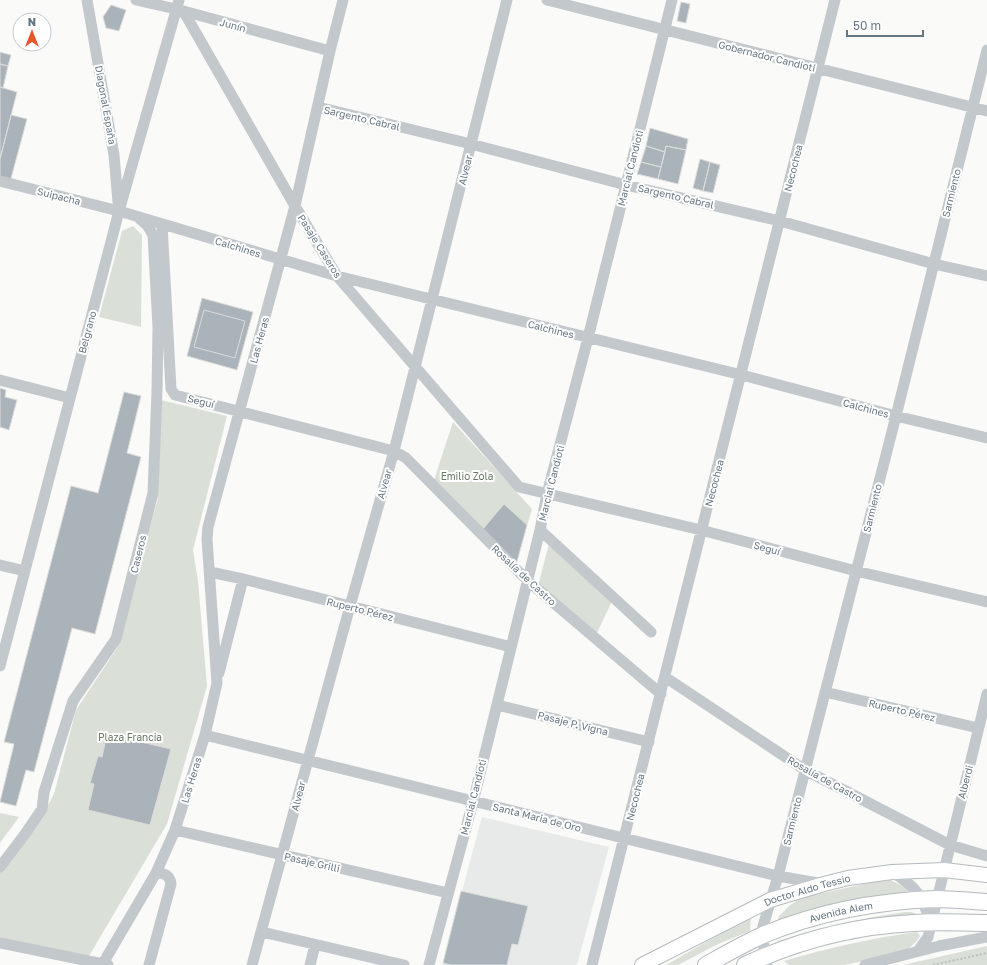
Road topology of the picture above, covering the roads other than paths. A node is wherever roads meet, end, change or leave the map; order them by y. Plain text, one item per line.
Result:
1 (86, 0) edge
2 (136, 0) edge
3 (343, 0) edge
4 (507, 0) edge
5 (547, 0) edge
6 (672, 0) edge
7 (836, 0) edge
8 (180, 7) edge
9 (665, 29) junction
10 (987, 50) edge
11 (330, 51) junction
12 (818, 68) junction
13 (318, 108) junction
14 (972, 108) junction
15 (987, 112) edge
16 (471, 144) junction
17 (0, 181) edge
18 (626, 184) junction
19 (295, 206) junction
20 (118, 211) junction
21 (135, 216) junction
22 (780, 221) junction
23 (162, 224) junction
24 (281, 260) junction
25 (934, 264) junction
26 (337, 276) junction
27 (987, 276) edge
28 (432, 300) junction
29 (588, 338) junction
30 (415, 365) junction
31 (742, 375) junction
32 (0, 380) edge
33 (70, 398) junction
34 (240, 411) junction
35 (896, 416) junction
36 (987, 438) edge
37 (394, 451) junction
38 (547, 494) junction
39 (540, 530) junction
40 (701, 530) junction
41 (0, 565) edge
42 (25, 571) junction
43 (856, 571) junction
44 (210, 572) junction
45 (242, 579) junction
46 (528, 580) junction
47 (987, 602) edge
48 (350, 606) junction
49 (651, 632) dead end
50 (511, 647) junction
51 (0, 666) edge
52 (665, 677) junction
53 (217, 684) junction
54 (825, 692) junction
55 (661, 694) junction
56 (987, 694) edge
57 (497, 705) junction
58 (978, 728) junction
59 (205, 735) junction
60 (648, 742) junction
61 (308, 760) junction
62 (805, 770) junction
63 (473, 802) junction
64 (176, 830) junction
65 (625, 839) junction
66 (950, 845) junction
67 (282, 855) junction
68 (987, 856) edge
69 (0, 867) edge
70 (944, 870) junction
71 (892, 872) junction
72 (156, 873) junction
73 (987, 875) edge
74 (778, 876) junction
75 (824, 884) junction
76 (448, 893) junction
77 (770, 900) junction
78 (930, 900) junction
79 (987, 902) edge
80 (931, 922) junction
81 (987, 923) edge
82 (262, 932) junction
83 (762, 936) junction
84 (987, 937) edge
85 (0, 943) edge
86 (315, 945) junction
87 (918, 951) junction
88 (769, 962) edge
89 (104, 965) edge
90 (149, 965) edge
91 (252, 965) edge
92 (310, 965) edge
93 (404, 965) edge
94 (429, 965) edge
95 (592, 965) edge
96 (642, 965) edge
97 (706, 965) edge
98 (745, 965) edge
99 (864, 965) edge

1 - 20 street, Diagonal España
2 - 8 street, Junín
3 - 11 street, Las Heras
4 - 16 street, Alvear
5 - 9 street, Gobernador Candioti
6 - 9 street, Marcial Candioti
7 - 12 street, Necochea
8 - 11 street, Junín
8 - 19 street, Pasaje Caseros
8 - 20 street, Belgrano
9 - 12 street, Gobernador Candioti
9 - 18 street, Marcial Candioti
10 - 14 street, Sarmiento
11 - 13 street, Las Heras
12 - 14 street, Gobernador Candioti
12 - 22 street, Necochea
13 - 16 street, Sargento Cabral
13 - 19 street, Las Heras
14 - 15 street, Gobernador Candioti
14 - 25 street, Sarmiento
16 - 18 street, Sargento Cabral
16 - 28 street, Alvear
17 - 20 street, Suipacha
18 - 22 street, Sargento Cabral
18 - 29 street, Marcial Candioti
19 - 24 street, Las Heras
19 - 26 street, Pasaje Caseros
20 - 21 street, Calchines
20 - 33 street, Belgrano
21 - 23 street, Calchines
21 - 69 street, Caseros
22 - 25 street, Sargento Cabral
22 - 31 street, Necochea
23 - 24 street, Calchines
23 - 34 street, Seguí
24 - 26 street, Calchines
24 - 34 street, Las Heras
25 - 27 street, Sargento Cabral
25 - 35 street, Sarmiento
26 - 28 street, Calchines
26 - 30 street, Pasaje Caseros
28 - 29 street, Calchines
28 - 30 street, Alvear
29 - 31 street, Calchines
29 - 38 street, Marcial Candioti
30 - 37 street, Alvear
30 - 38 street, Pasaje Caseros
31 - 35 street, Calchines
31 - 40 street, Necochea
32 - 33 street
33 - 42 street, Belgrano
34 - 37 street, Seguí
34 - 44 street, Las Heras
35 - 36 street, Calchines
35 - 43 street, Sarmiento
37 - 46 street, Rosalía de Castro
37 - 48 street, Alvear
38 - 39 street, Marcial Candioti
38 - 40 street, Seguí
39 - 46 street, Marcial Candioti
39 - 49 street
40 - 43 street, Seguí
40 - 52 street, Necochea
41 - 42 street
42 - 51 street, Belgrano
43 - 47 street, Seguí
43 - 54 street, Sarmiento
44 - 45 street, Ruperto Pérez
44 - 53 street, Las Heras
45 - 48 street, Ruperto Pérez
45 - 53 street, Las Heras
46 - 50 street, Marcial Candioti
46 - 55 street, Rosalía de Castro
48 - 50 street, Ruperto Pérez
48 - 61 street, Alvear
50 - 57 street, Marcial Candioti
52 - 55 street, Necochea
52 - 62 street, Rosalía de Castro
53 - 59 street, Las Heras
54 - 58 street, Ruperto Pérez
54 - 62 street, Sarmiento
55 - 60 street, Necochea
56 - 58 street, Alberdi
57 - 60 street, Pasaje P. Vigna
57 - 63 street, Marcial Candioti
58 - 66 street, Alberdi
59 - 61 street, Santa Maria de Oro
59 - 64 street, Las Heras
60 - 65 street, Necochea
61 - 63 street, Santa Maria de Oro
61 - 67 street, Alvear
62 - 66 street, Rosalía de Castro
62 - 74 street, Sarmiento
63 - 65 street, Santa Maria de Oro
63 - 76 street, Marcial Candioti
64 - 67 street, Pasaje Grilli
64 - 72 street, Las Heras
65 - 74 street, Santa Maria de Oro
65 - 95 street, Necochea
66 - 68 street, Rosalía de Castro
66 - 70 street, Alberdi
67 - 76 street, Pasaje Grilli
67 - 82 street, Alvear
70 - 71 main road, Doctor Aldo Tessio
70 - 73 main road, Doctor Aldo Tessio
70 - 78 street, Alberdi
71 - 75 main road, Doctor Aldo Tessio
71 - 78 street
72 - 89 street, Las Heras
72 - 90 street
74 - 75 street, Santa Maria de Oro
74 - 77 street, Sarmiento
75 - 77 main road, Doctor Aldo Tessio
76 - 94 street, Marcial Candioti
77 - 83 street, Sarmiento
77 - 96 main road, Doctor Aldo Tessio
78 - 79 highway, Avenida Alem
78 - 80 street, Alberdi
78 - 83 highway, Avenida Alem
80 - 81 highway, Avenida Alem
80 - 87 street, Alberdi
80 - 88 highway, Avenida Alem
82 - 86 street
82 - 91 street, Alvear
83 - 88 street, Sarmiento
83 - 97 highway, Avenida Alem
84 - 87 street
85 - 89 street
86 - 92 street
86 - 93 street
87 - 99 street
88 - 98 highway, Avenida Alem

